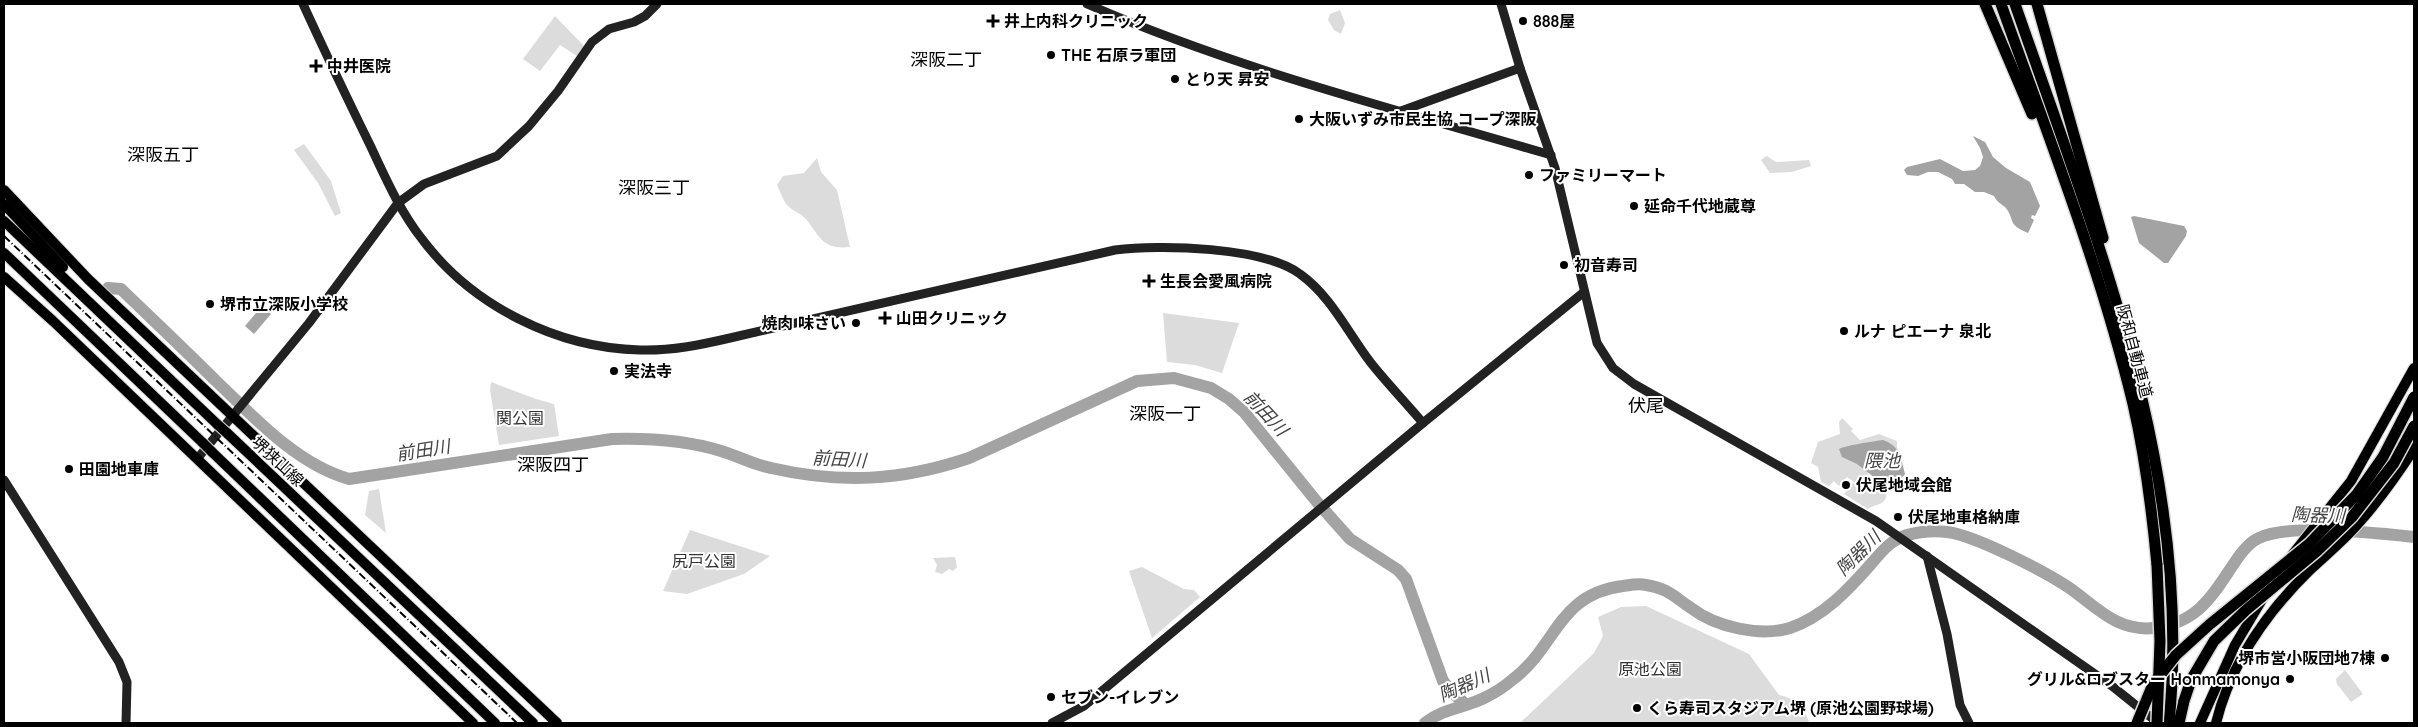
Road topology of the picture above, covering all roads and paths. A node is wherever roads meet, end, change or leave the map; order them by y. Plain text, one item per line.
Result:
1 (303, 4) edge
2 (657, 4) edge
3 (1087, 4) edge
4 (1501, 4) edge
5 (1985, 4) edge
6 (2001, 4) edge
7 (2015, 4) edge
8 (2037, 4) edge
9 (1520, 68) junction
10 (1401, 111) junction
11 (1551, 155) junction
12 (4, 190) edge
13 (398, 203) junction
14 (4, 204) edge
15 (2077, 219) junction
16 (4, 221) edge
17 (4, 253) edge
18 (4, 262) edge
19 (4, 277) edge
20 (43, 290) junction
21 (1584, 292) junction
22 (2116, 294) junction
23 (131, 341) junction
24 (2414, 368) edge
25 (2414, 397) edge
26 (236, 413) junction
27 (1423, 422) junction
28 (2414, 426) edge
29 (2413, 449) edge
30 (197, 460) junction
31 (4, 480) edge
32 (9, 493) edge
33 (1927, 556) junction
34 (2162, 564) junction
35 (126, 723) edge
36 (473, 723) edge
37 (495, 723) edge
38 (533, 723) edge
39 (557, 723) edge
40 (1052, 723) edge
41 (1969, 723) edge
42 (2137, 723) edge
43 (2158, 723) edge
44 (2168, 723) edge
45 (2179, 723) edge
46 (2200, 723) edge
47 (2216, 723) edge

1 - 13 street
2 - 13 street
3 - 10 street
4 - 9 street
5 - 15 highway
6 - 15 highway, 阪和自動車道
7 - 22 highway, 阪和自動車道
8 - 22 highway
9 - 10 street
9 - 11 street
10 - 11 street
11 - 21 street
12 - 26 main road
13 - 26 street
13 - 27 street
14 - 23 main road
15 - 34 highway, 阪和自動車道
16 - 23 main road, 堺狭山線
17 - 20 main road
18 - 20 main road
19 - 30 main road
20 - 37 main road, bridge
21 - 27 street
21 - 33 street
22 - 34 highway, 阪和自動車道
23 - 38 main road, 堺狭山線, bridge
24 - 46 main road
25 - 42 highway, bridge
26 - 30 street
26 - 39 main road
27 - 40 street
28 - 45 highway, bridge
29 - 47 main road
30 - 36 main road
31 - 32 street
32 - 35 street
33 - 41 street
33 - 43 street
34 - 43 highway, 阪和自動車道, bridge
34 - 44 highway, 阪和自動車道, bridge

